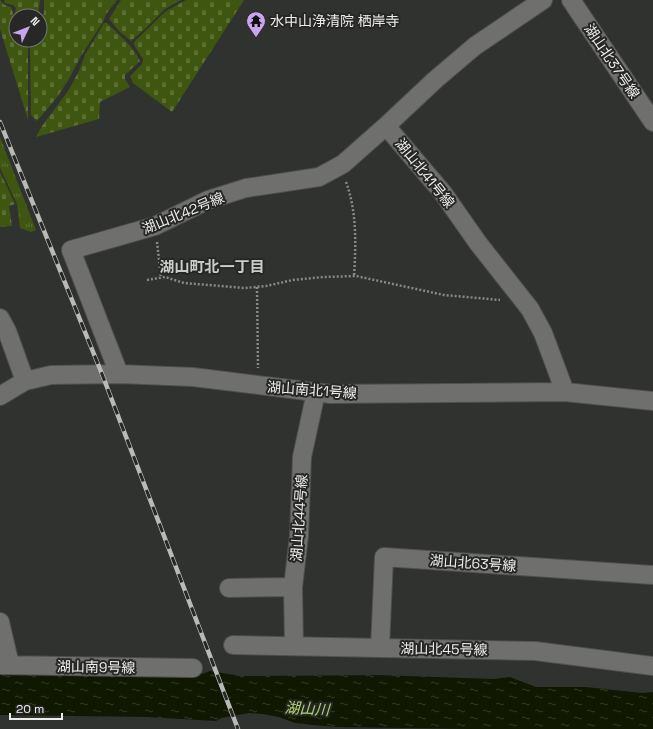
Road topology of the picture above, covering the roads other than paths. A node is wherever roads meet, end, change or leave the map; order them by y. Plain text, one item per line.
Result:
1 (543, 0) edge
2 (571, 0) edge
3 (653, 122) edge
4 (386, 126) junction
5 (0, 318) edge
6 (119, 374) junction
7 (25, 381) junction
8 (316, 392) junction
9 (565, 392) junction
10 (0, 396) edge
11 (653, 401) edge
12 (653, 575) edge
13 (293, 587) junction
14 (229, 588) dead end
15 (0, 622) edge
16 (233, 644) dead end
17 (294, 646) junction
18 (380, 648) junction
19 (5, 665) edge
20 (653, 666) edge
21 (193, 668) dead end

1 - 4 street, 湖山北41号線
2 - 3 street, 湖山北37号線
4 - 6 street, 湖山北42号線
4 - 9 street, 湖山北41号線
5 - 7 street
6 - 7 street, 湖山南北1号線
6 - 8 street, 湖山南北1号線
7 - 10 street, 湖山南北1号線
8 - 9 street, 湖山南北1号線
8 - 13 street, 湖山北44号線
9 - 11 street, 湖山南北1号線
12 - 18 street, 湖山北63号線
13 - 14 street
13 - 17 street, 湖山北44号線
15 - 19 street
16 - 17 street, 湖山北45号線
17 - 18 street, 湖山北45号線
18 - 20 street, 湖山北45号線
19 - 21 street, 湖山南9号線

